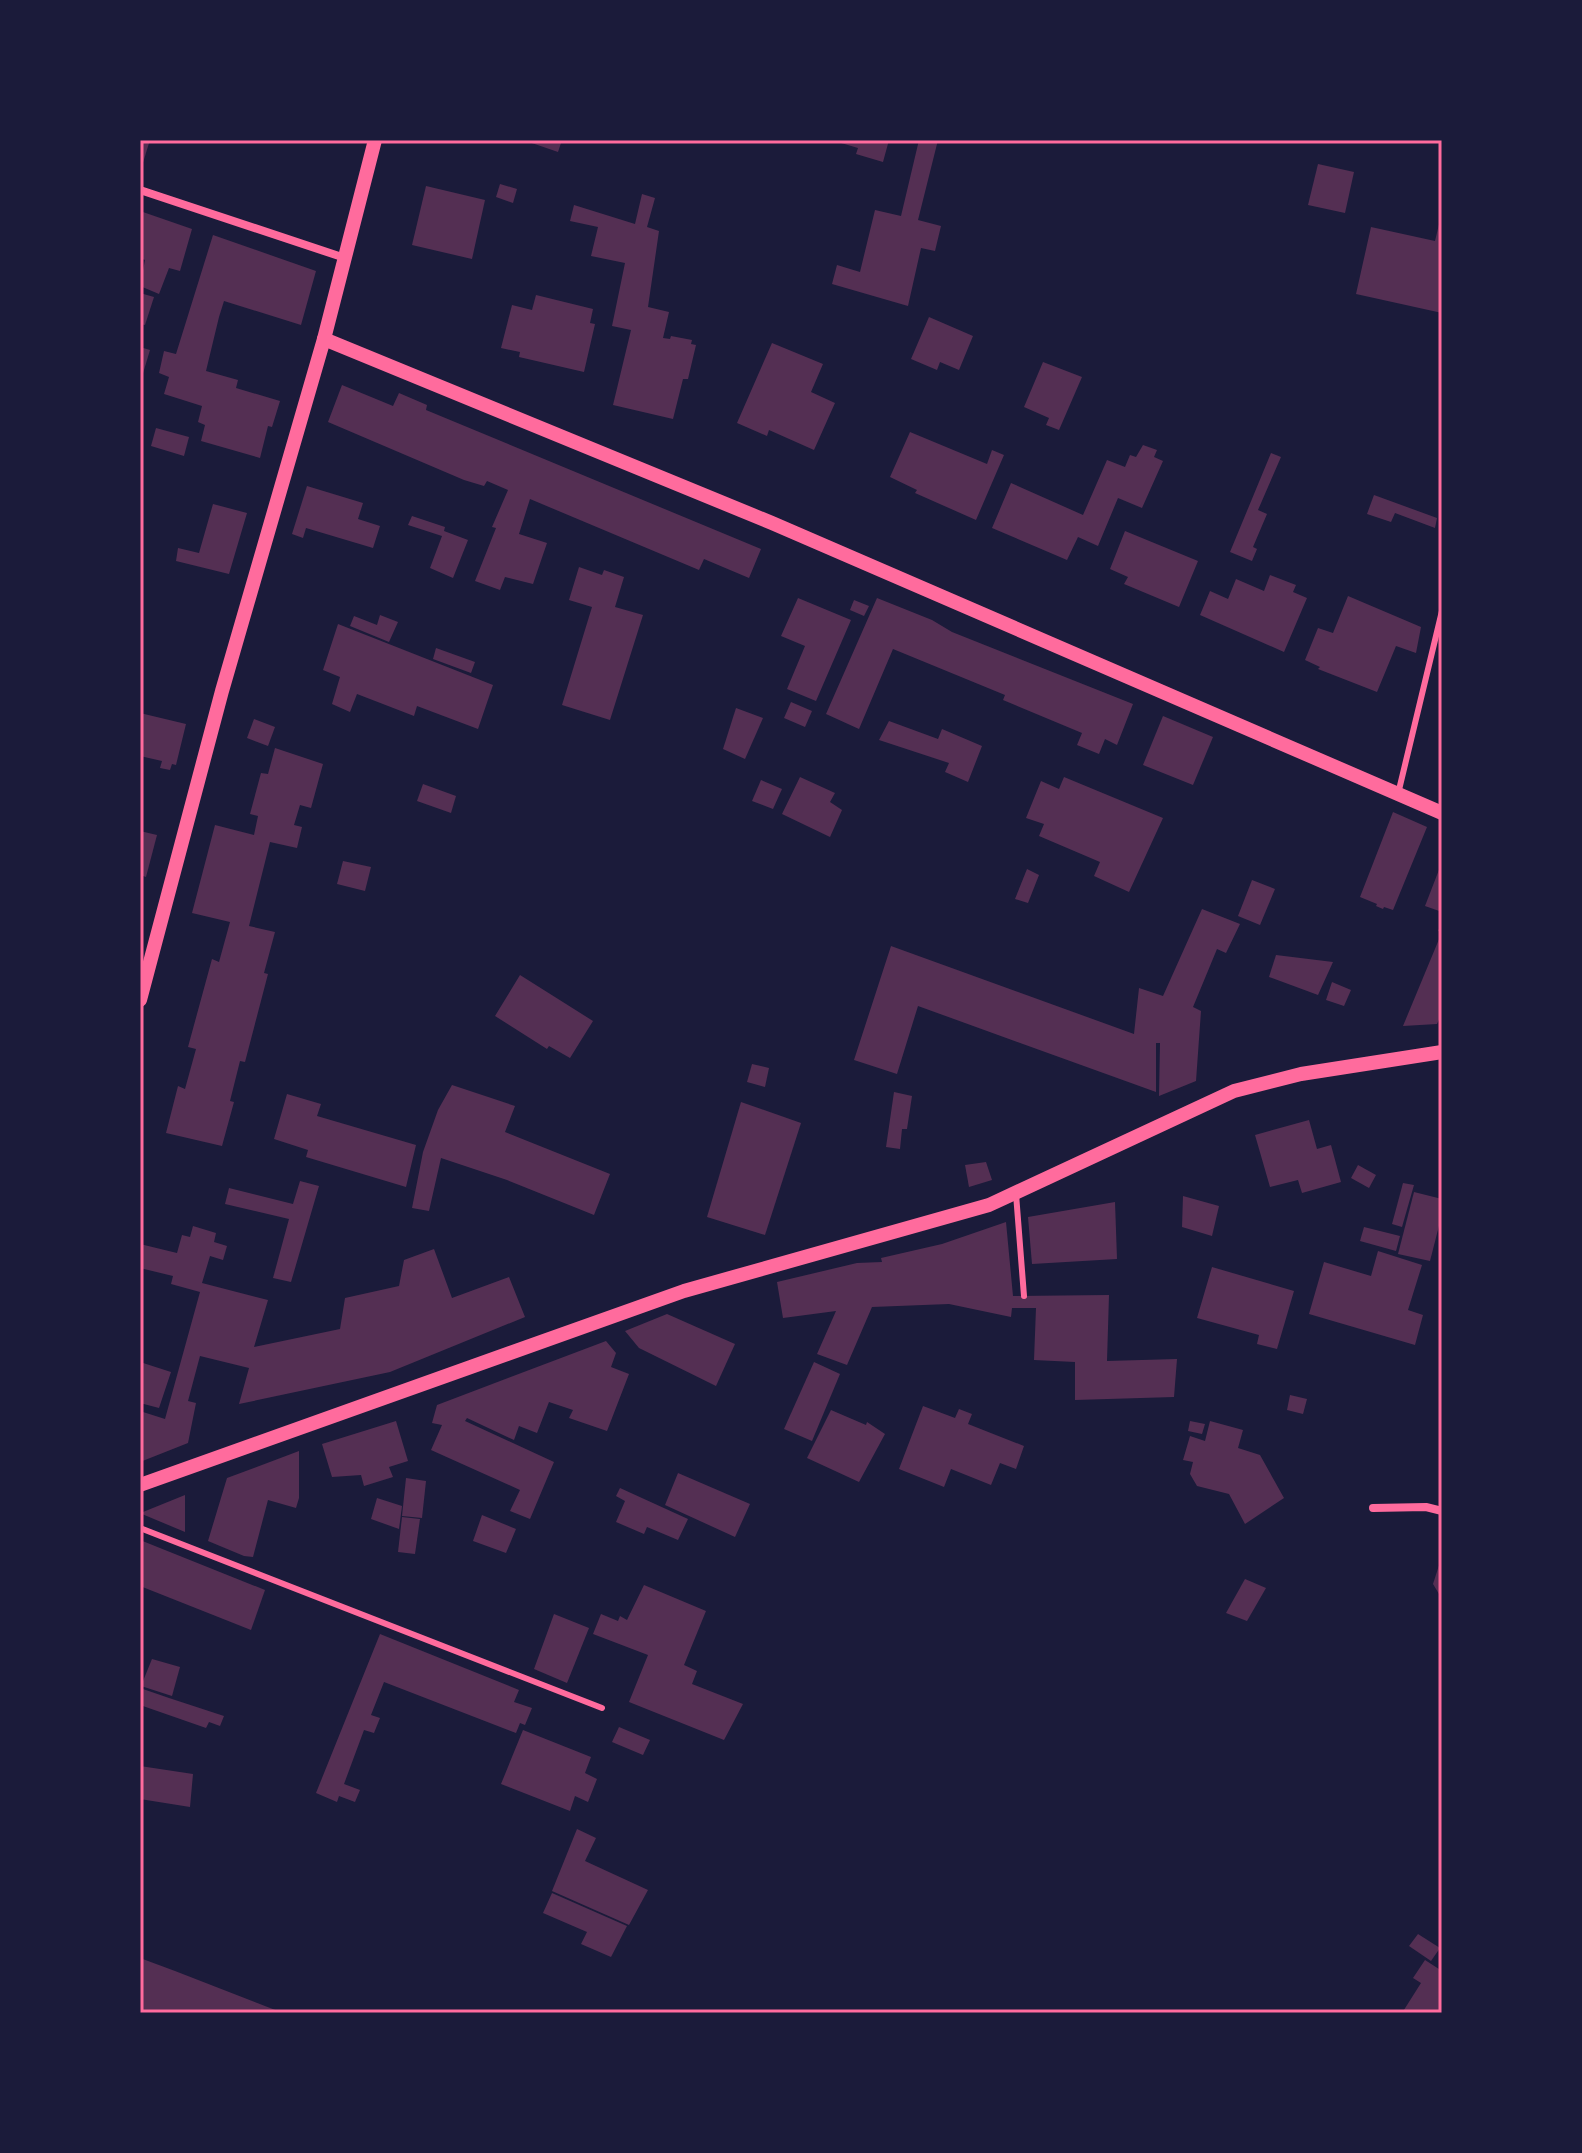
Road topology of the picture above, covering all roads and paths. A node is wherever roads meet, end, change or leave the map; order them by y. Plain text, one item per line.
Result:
1 (375, 140) edge
2 (140, 190) edge
3 (345, 258) junction
4 (324, 339) junction
5 (1442, 611) edge
6 (1398, 794) junction
7 (1442, 813) edge
8 (140, 1000) edge
9 (1442, 1052) edge
10 (1016, 1194) junction
11 (1024, 1296) dead end
12 (140, 1485) edge
13 (1373, 1508) dead end
14 (1442, 1511) edge
15 (140, 1528) edge
16 (602, 1708) dead end

1 - 3 street
2 - 3 street
3 - 4 street
4 - 6 street
4 - 8 street
5 - 6 lane
6 - 7 street
9 - 10 street
10 - 11 lane
10 - 12 street
13 - 14 street
15 - 16 lane

